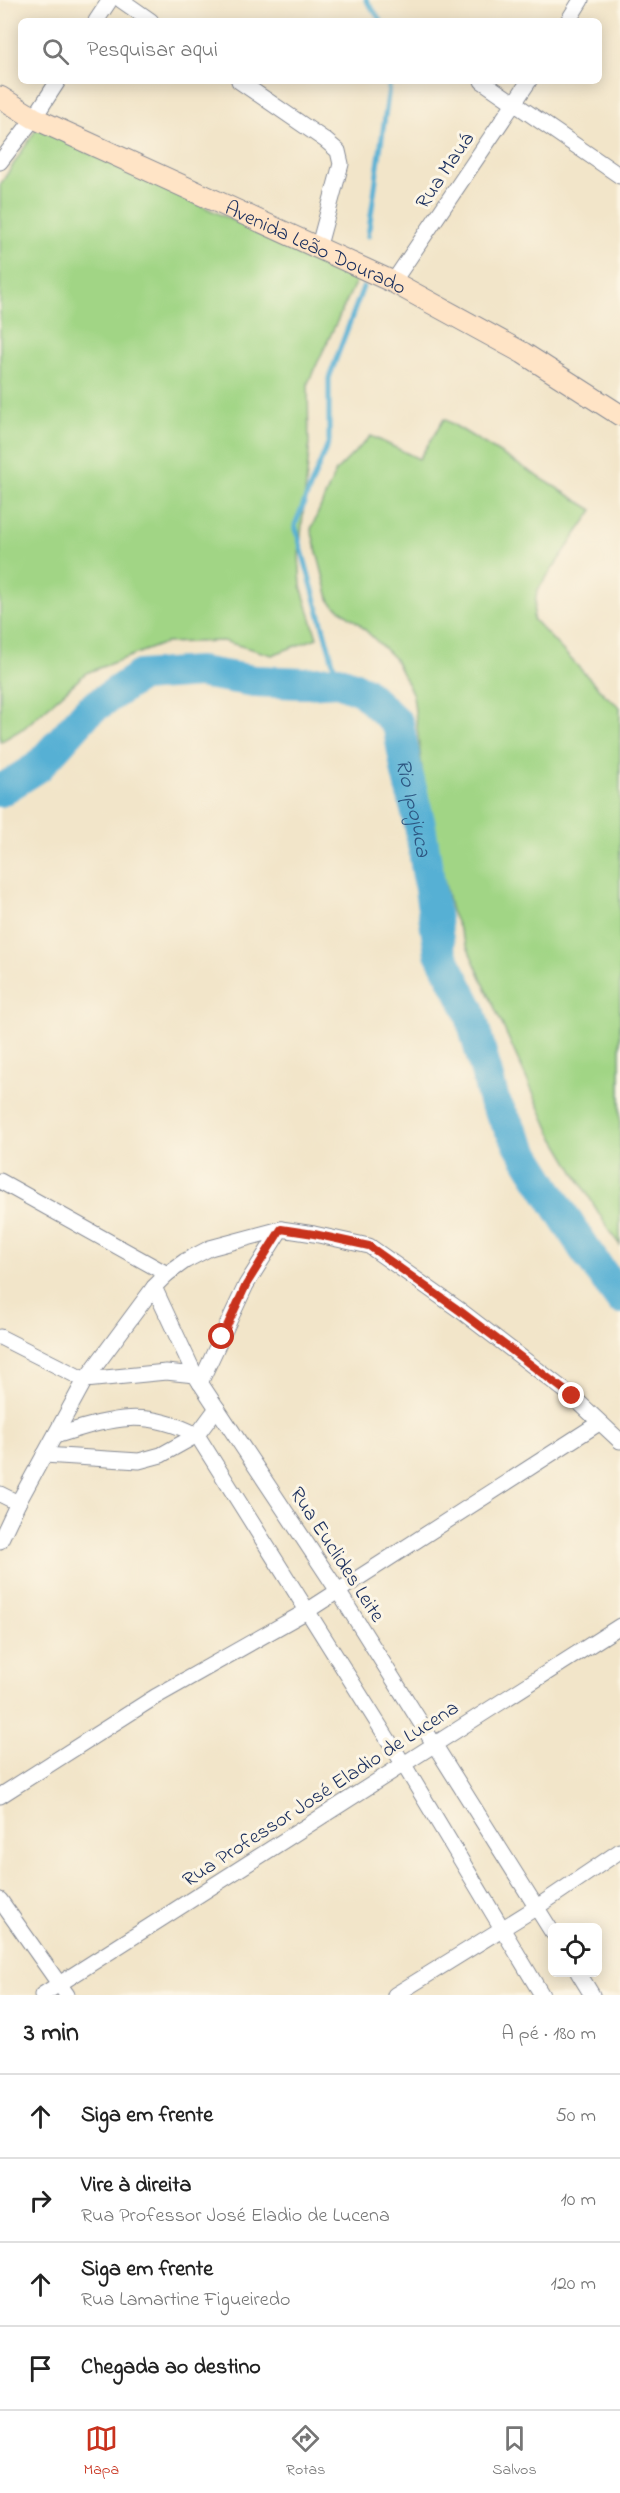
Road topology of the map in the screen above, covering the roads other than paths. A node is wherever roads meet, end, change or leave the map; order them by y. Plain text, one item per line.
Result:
1 (110, 0) edge
2 (121, 0) edge
3 (581, 0) edge
4 (98, 18) edge
5 (148, 18) edge
6 (570, 18) edge
7 (56, 84) edge
8 (243, 84) edge
9 (486, 84) edge
10 (528, 84) edge
11 (0, 97) edge
12 (515, 104) junction
13 (34, 118) junction
14 (0, 162) edge
15 (620, 176) edge
16 (318, 249) junction
17 (393, 282) junction
18 (620, 415) edge
19 (0, 1182) edge
20 (281, 1229) junction
21 (167, 1274) junction
22 (154, 1287) junction
23 (0, 1337) edge
24 (197, 1379) junction
25 (85, 1380) junction
26 (217, 1408) junction
27 (599, 1423) junction
28 (197, 1435) junction
29 (55, 1436) junction
30 (620, 1441) edge
31 (44, 1455) junction
32 (0, 1494) edge
33 (18, 1503) junction
34 (0, 1541) edge
35 (338, 1590) junction
36 (307, 1611) junction
37 (620, 1626) edge
38 (435, 1745) junction
39 (404, 1765) junction
40 (0, 1796) edge
41 (620, 1851) edge
42 (0, 1900) edge
43 (537, 1907) junction
44 (548, 1925) edge
45 (503, 1928) junction
46 (581, 1977) edge
47 (63, 1989) edge
48 (42, 1995) edge
49 (395, 1995) edge
50 (542, 1995) edge
51 (592, 1995) edge

1 - 4 street
2 - 5 street
3 - 6 street
7 - 13 street
8 - 16 street
9 - 12 street
10 - 12 street, Rua Mauá
11 - 13 main road, Avenida Leão Dourado
12 - 15 street
12 - 17 street, Rua Mauá
13 - 14 street
13 - 16 main road, Avenida Leão Dourado
16 - 17 main road, Avenida Leão Dourado
17 - 18 main road, Avenida Leão Dourado
19 - 21 street
20 - 21 street
20 - 24 street
20 - 27 street
21 - 22 street
22 - 24 street, Rua Euclides Leite
22 - 25 street
23 - 25 street
24 - 25 street
24 - 26 street, Rua Euclides Leite
25 - 29 street
26 - 28 street
26 - 35 street, Rua Euclides Leite
27 - 30 street
27 - 35 street
28 - 29 street
28 - 31 street
28 - 36 street
29 - 31 street
31 - 33 street
32 - 33 street
33 - 34 street
35 - 36 street
35 - 38 street, Rua Euclides Leite
36 - 39 street
36 - 40 street
37 - 38 street, Rua Professor José Eladio de Lucena
38 - 39 street, Rua Professor José Eladio de Lucena
38 - 43 street, Rua Euclides Leite
39 - 45 street
39 - 47 street, Rua Professor José Eladio de Lucena
41 - 43 street
42 - 47 street
43 - 44 street, Rua Euclides Leite
43 - 45 street
45 - 49 street
45 - 50 street
46 - 51 street
47 - 48 street, Rua Professor José Eladio de Lucena

